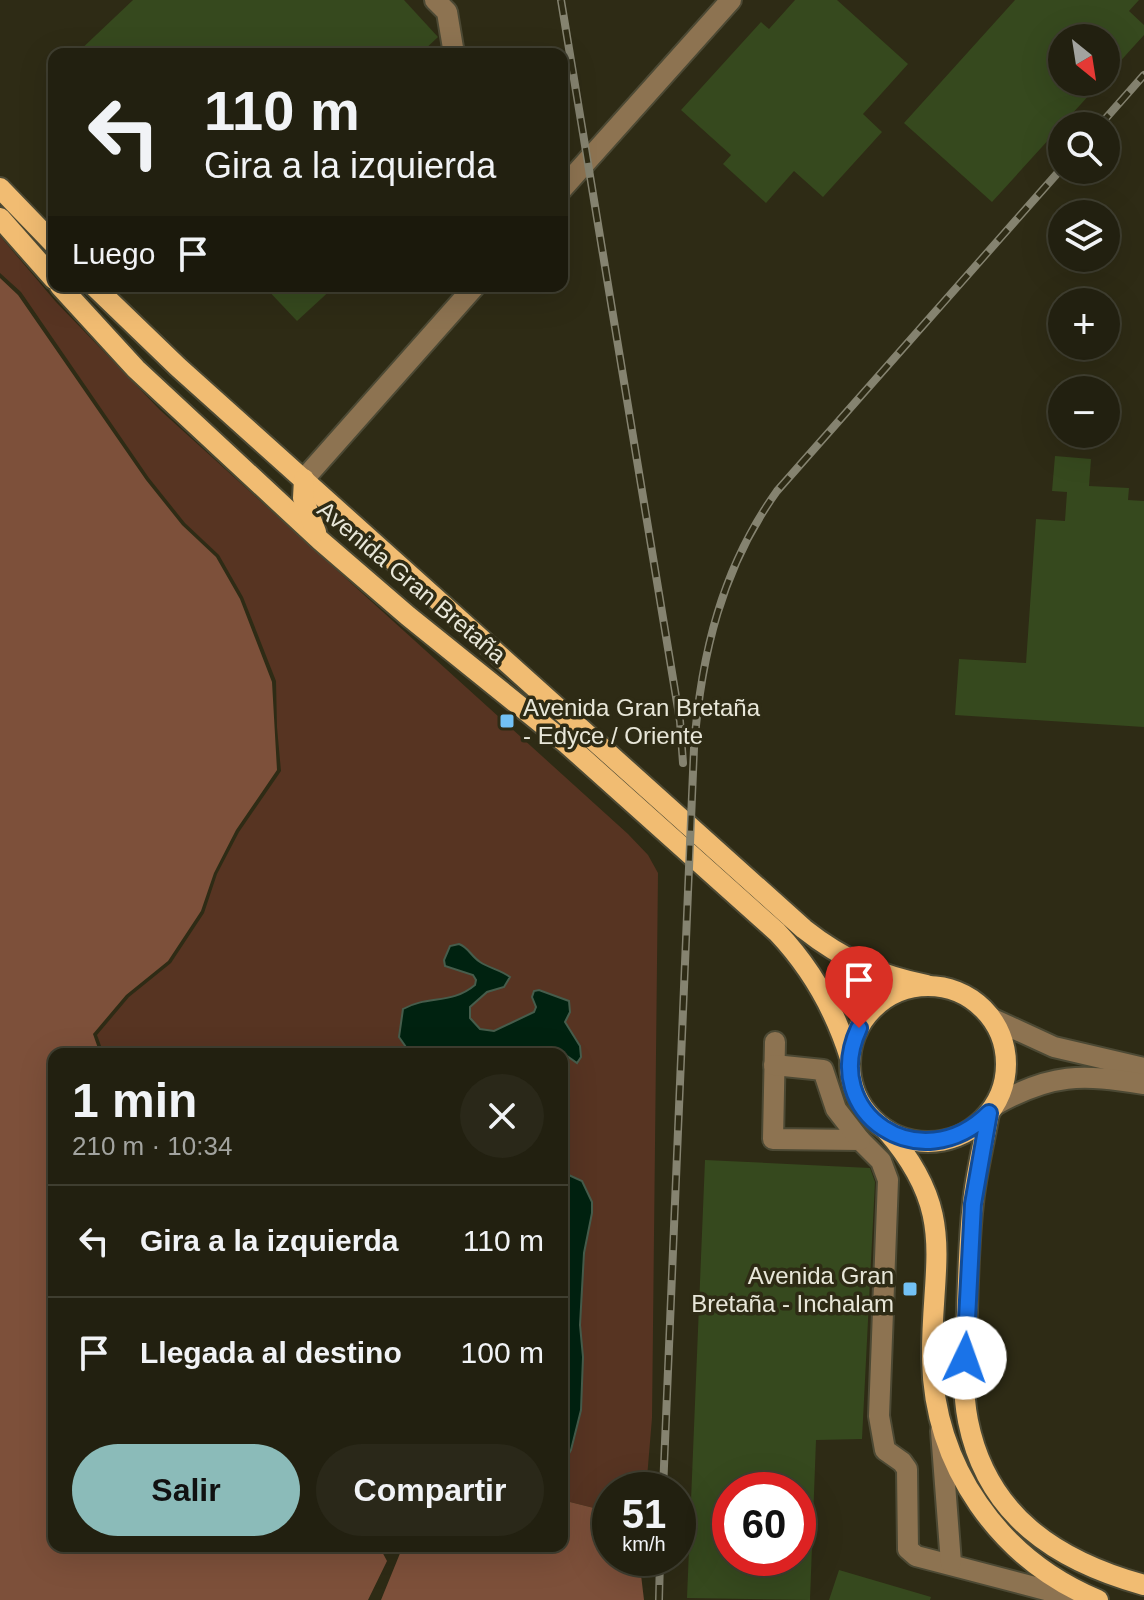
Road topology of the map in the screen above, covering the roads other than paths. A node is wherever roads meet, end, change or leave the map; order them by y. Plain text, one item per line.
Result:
1 (435, 0) edge
2 (731, 0) edge
3 (453, 48) edge
4 (568, 182) edge
5 (0, 188) edge
6 (0, 218) edge
7 (48, 238) edge
8 (48, 272) edge
9 (66, 292) edge
10 (100, 292) edge
11 (470, 292) edge
12 (304, 479) junction
13 (321, 541) junction
14 (927, 985) junction
15 (993, 1019) junction
16 (775, 1042) dead end
17 (850, 1058) junction
18 (774, 1065) junction
19 (1144, 1068) edge
20 (1144, 1084) edge
21 (992, 1109) junction
22 (886, 1130) junction
23 (860, 1140) junction
24 (941, 1424) junction
25 (951, 1563) junction
26 (1144, 1585) edge
27 (1090, 1597) edge

1 - 3 street
2 - 4 street
5 - 7 main road
6 - 8 main road
9 - 13 main road, Avenida Gran Bretaña
10 - 12 main road, Avenida Gran Bretaña
11 - 12 street
12 - 13 main road
12 - 14 main road, Avenida Gran Bretaña
13 - 17 main road, Avenida Gran Bretaña
14 - 15 main road
14 - 17 main road
15 - 19 street
15 - 21 main road
16 - 18 street
17 - 22 main road
18 - 23 street
18 - 23 street
20 - 21 street
21 - 22 main road
21 - 26 main road
22 - 24 main road
23 - 25 street
24 - 25 street
24 - 27 main road
25 - 27 street

